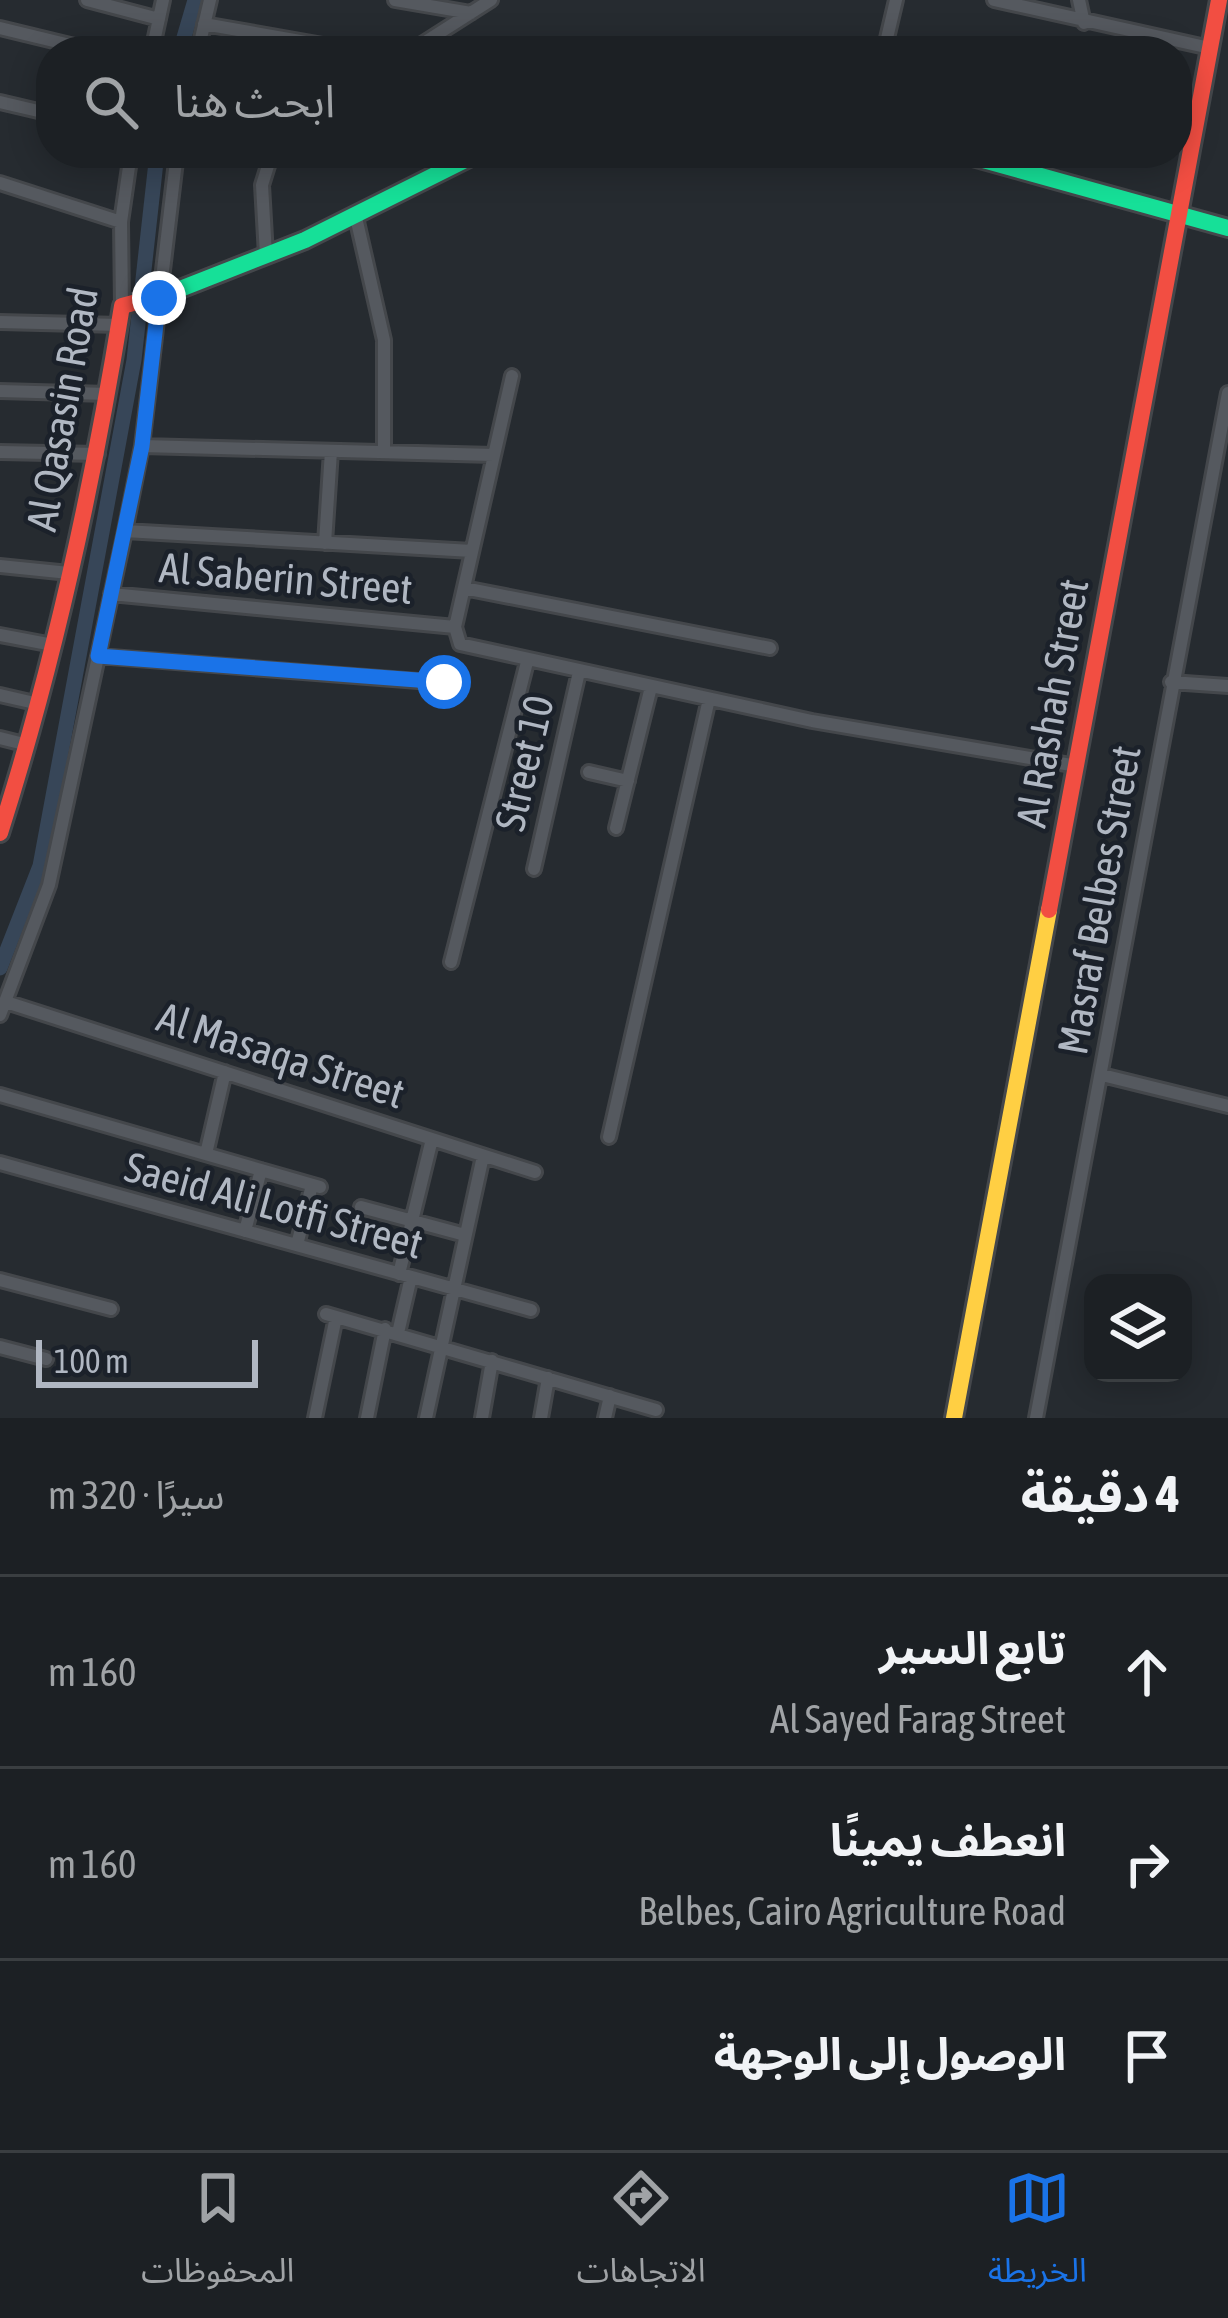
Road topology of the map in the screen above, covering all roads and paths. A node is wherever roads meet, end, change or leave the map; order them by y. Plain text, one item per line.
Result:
1 (87, 0) edge
2 (163, 0) edge
3 (210, 0) edge
4 (395, 0) edge
5 (491, 0) edge
6 (896, 0) edge
7 (994, 0) edge
8 (1078, 0) edge
9 (1219, 0) edge
10 (471, 13) junction
11 (159, 19) junction
12 (1084, 23) junction
13 (204, 24) junction
14 (0, 28) edge
15 (155, 36) edge
16 (201, 36) edge
17 (272, 36) edge
18 (435, 36) edge
19 (888, 36) edge
20 (1150, 36) edge
21 (36, 37) edge
22 (1192, 44) edge
23 (1210, 48) junction
24 (0, 102) edge
25 (36, 110) edge
26 (1192, 142) edge
27 (129, 168) edge
28 (176, 168) edge
29 (267, 168) edge
30 (448, 168) edge
31 (1011, 168) edge
32 (1187, 168) edge
33 (0, 183) edge
34 (355, 213) junction
35 (1178, 215) junction
36 (121, 222) junction
37 (1228, 228) edge
38 (266, 255) junction
39 (155, 299) junction
40 (123, 312) junction
41 (0, 322) edge
42 (512, 376) dead end
43 (0, 391) edge
44 (1228, 393) edge
45 (108, 394) junction
46 (142, 446) junction
47 (331, 451) junction
48 (384, 452) junction
49 (0, 454) edge
50 (98, 454) junction
51 (494, 455) junction
52 (125, 531) junction
53 (325, 543) junction
54 (472, 550) junction
55 (0, 566) edge
56 (69, 573) junction
57 (464, 588) junction
58 (111, 594) junction
59 (455, 627) junction
60 (0, 635) edge
61 (53, 646) junction
62 (770, 648) dead end
63 (98, 656) junction
64 (527, 662) junction
65 (579, 672) junction
66 (444, 682) dead end
67 (1171, 682) junction
68 (1228, 686) edge
69 (651, 687) junction
70 (0, 695) edge
71 (709, 699) junction
72 (39, 704) junction
73 (0, 738) edge
74 (28, 745) junction
75 (1077, 766) junction
76 (589, 772) dead end
77 (628, 781) junction
78 (5, 803) edge
79 (616, 828) dead end
80 (0, 833) edge
81 (534, 869) dead end
82 (451, 962) dead end
83 (3, 1008) edge
84 (225, 1072) junction
85 (1102, 1075) junction
86 (0, 1095) edge
87 (1228, 1106) edge
88 (609, 1137) dead end
89 (432, 1139) junction
90 (206, 1154) junction
91 (483, 1156) junction
92 (0, 1163) edge
93 (261, 1170) junction
94 (536, 1172) dead end
95 (361, 1207) dead end
96 (412, 1221) junction
97 (245, 1231) junction
98 (465, 1235) junction
99 (297, 1245) junction
100 (405, 1275) junction
101 (0, 1280) edge
102 (452, 1288) junction
103 (111, 1310) dead end
104 (531, 1310) dead end
105 (392, 1331) junction
106 (440, 1346) junction
107 (0, 1347) edge
108 (46, 1359) dead end
109 (492, 1361) junction
110 (548, 1378) junction
111 (610, 1396) junction
112 (656, 1410) dead end
113 (315, 1418) edge
114 (367, 1418) edge
115 (426, 1418) edge
116 (482, 1418) edge
117 (541, 1418) edge
118 (605, 1418) edge
119 (954, 1418) edge
120 (1036, 1418) edge

1 - 11 street
2 - 11 street
3 - 13 street
4 - 10 street
5 - 10 street
6 - 19 street
7 - 12 street
8 - 12 street
9 - 23 street, Al Rashah Street
10 - 18 street
11 - 15 street
12 - 20 street
13 - 16 street
13 - 17 street
14 - 21 street
22 - 23 street
23 - 26 street, Al Rashah Street
24 - 25 street
27 - 36 street, Al Qasasin Road
28 - 39 street
29 - 38 street
30 - 34 street
31 - 35 street
32 - 35 street, Al Rashah Street
33 - 36 street
34 - 38 street
34 - 48 street
35 - 37 street
35 - 75 street, Al Rashah Street
36 - 40 street, Al Qasasin Road
38 - 39 street
39 - 40 street
39 - 46 street
40 - 41 street
40 - 45 street, Al Qasasin Road
42 - 51 street
43 - 45 street
44 - 67 street, Masraf Belbes Street
45 - 50 street, Al Qasasin Road
46 - 47 street
46 - 52 street
47 - 48 street
47 - 53 street
48 - 51 street
49 - 50 street
50 - 56 street, Al Qasasin Road
51 - 54 street
52 - 53 street
52 - 58 street
53 - 54 street
54 - 57 street
55 - 56 street
56 - 61 street, Al Qasasin Road
57 - 59 street
57 - 62 street
58 - 59 street, Al Saberin Street
58 - 63 street
59 - 64 street
60 - 61 street
61 - 72 street, Al Qasasin Road
63 - 66 street
63 - 83 street
64 - 65 street
64 - 82 street
65 - 69 street
65 - 81 street, Street 10
67 - 68 street
67 - 85 street, Masraf Belbes Street
69 - 71 street
69 - 77 street
70 - 72 street
71 - 75 street
71 - 88 street
72 - 74 street, Al Qasasin Road
73 - 74 street
74 - 78 street, Al Qasasin Road
75 - 119 street, Al Rashah Street
76 - 77 street
77 - 79 street
78 - 80 street, Al Qasasin Road
83 - 84 street, Al Masaqa Street
84 - 89 street, Al Masaqa Street
84 - 90 street
85 - 87 street
85 - 120 street, Masraf Belbes Street
86 - 90 street
89 - 91 street, Al Masaqa Street
89 - 96 street
90 - 93 street
91 - 94 street, Al Masaqa Street
91 - 98 street
92 - 97 street, Saeid Ali Lotfi Street
93 - 97 street
93 - 99 street
95 - 96 street
96 - 98 street
96 - 100 street
97 - 99 street, Saeid Ali Lotfi Street
98 - 102 street
99 - 100 street, Saeid Ali Lotfi Street
100 - 102 street, Saeid Ali Lotfi Street
100 - 105 street
101 - 103 street
102 - 104 street, Saeid Ali Lotfi Street
102 - 106 street
105 - 106 street
105 - 113 street
105 - 114 street
106 - 109 street
106 - 115 street
107 - 108 street
109 - 110 street
109 - 116 street
110 - 111 street
110 - 117 street
111 - 112 street
111 - 118 street

